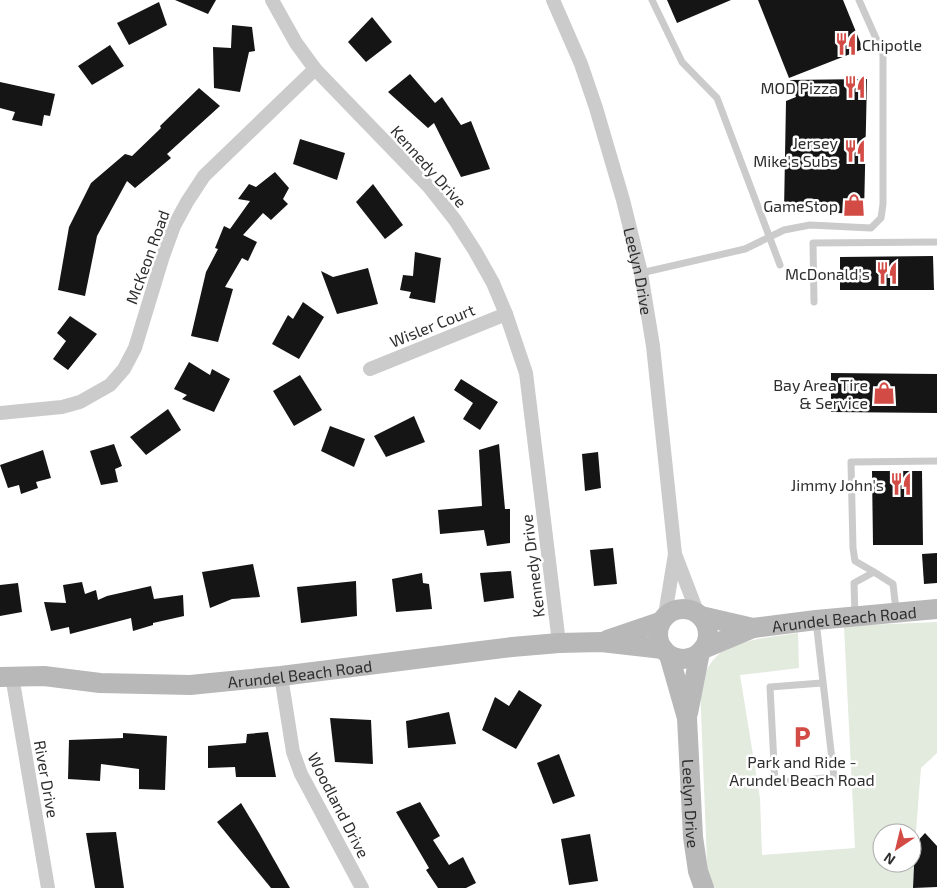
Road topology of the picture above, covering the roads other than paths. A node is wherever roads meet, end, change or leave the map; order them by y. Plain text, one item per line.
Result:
1 (272, 0) edge
2 (553, 0) edge
3 (652, 0) edge
4 (859, 0) edge
5 (315, 69) junction
6 (769, 237) junction
7 (937, 242) edge
8 (780, 265) dead end
9 (641, 273) junction
10 (814, 302) dead end
11 (506, 314) junction
12 (370, 369) dead end
13 (0, 413) edge
14 (937, 461) edge
15 (675, 554) junction
16 (874, 572) junction
17 (937, 609) edge
18 (896, 613) junction
19 (700, 615) junction
20 (855, 616) junction
21 (663, 619) junction
22 (816, 620) junction
23 (753, 628) junction
24 (601, 642) junction
25 (558, 643) junction
26 (701, 650) junction
27 (666, 652) junction
28 (6, 676) edge
29 (281, 676) junction
30 (822, 683) junction
31 (687, 718) junction
32 (48, 888) edge
33 (362, 888) edge
34 (704, 888) edge

1 - 5 street, Kennedy Drive
2 - 9 street, Leelyn Drive
3 - 6 lane
4 - 6 lane
5 - 11 street, Kennedy Drive
5 - 13 street, McKeon Road
6 - 8 lane
6 - 9 lane
7 - 10 lane
9 - 15 street, Leelyn Drive
11 - 12 street, Wisler Court
11 - 25 street, Kennedy Drive
14 - 16 lane
15 - 19 street, Leelyn Drive
15 - 21 street, Leelyn Drive
16 - 18 lane
16 - 20 lane
17 - 18 street, Arundel Beach Road
18 - 20 street, Arundel Beach Road
19 - 21 street
19 - 23 street, Arundel Beach Road
19 - 26 street
20 - 22 street, Arundel Beach Road
21 - 24 street, Arundel Beach Road
21 - 27 street
22 - 23 street, Arundel Beach Road
22 - 30 lane
23 - 26 street, Arundel Beach Road
24 - 25 street, Arundel Beach Road
24 - 27 street, Arundel Beach Road
25 - 29 street, Arundel Beach Road
26 - 27 street
26 - 31 street, Leelyn Drive
27 - 31 street, Leelyn Drive
28 - 29 street, Arundel Beach Road
28 - 32 street, River Drive
29 - 33 street, Woodland Drive
30 - 30 lane
31 - 34 street, Leelyn Drive

